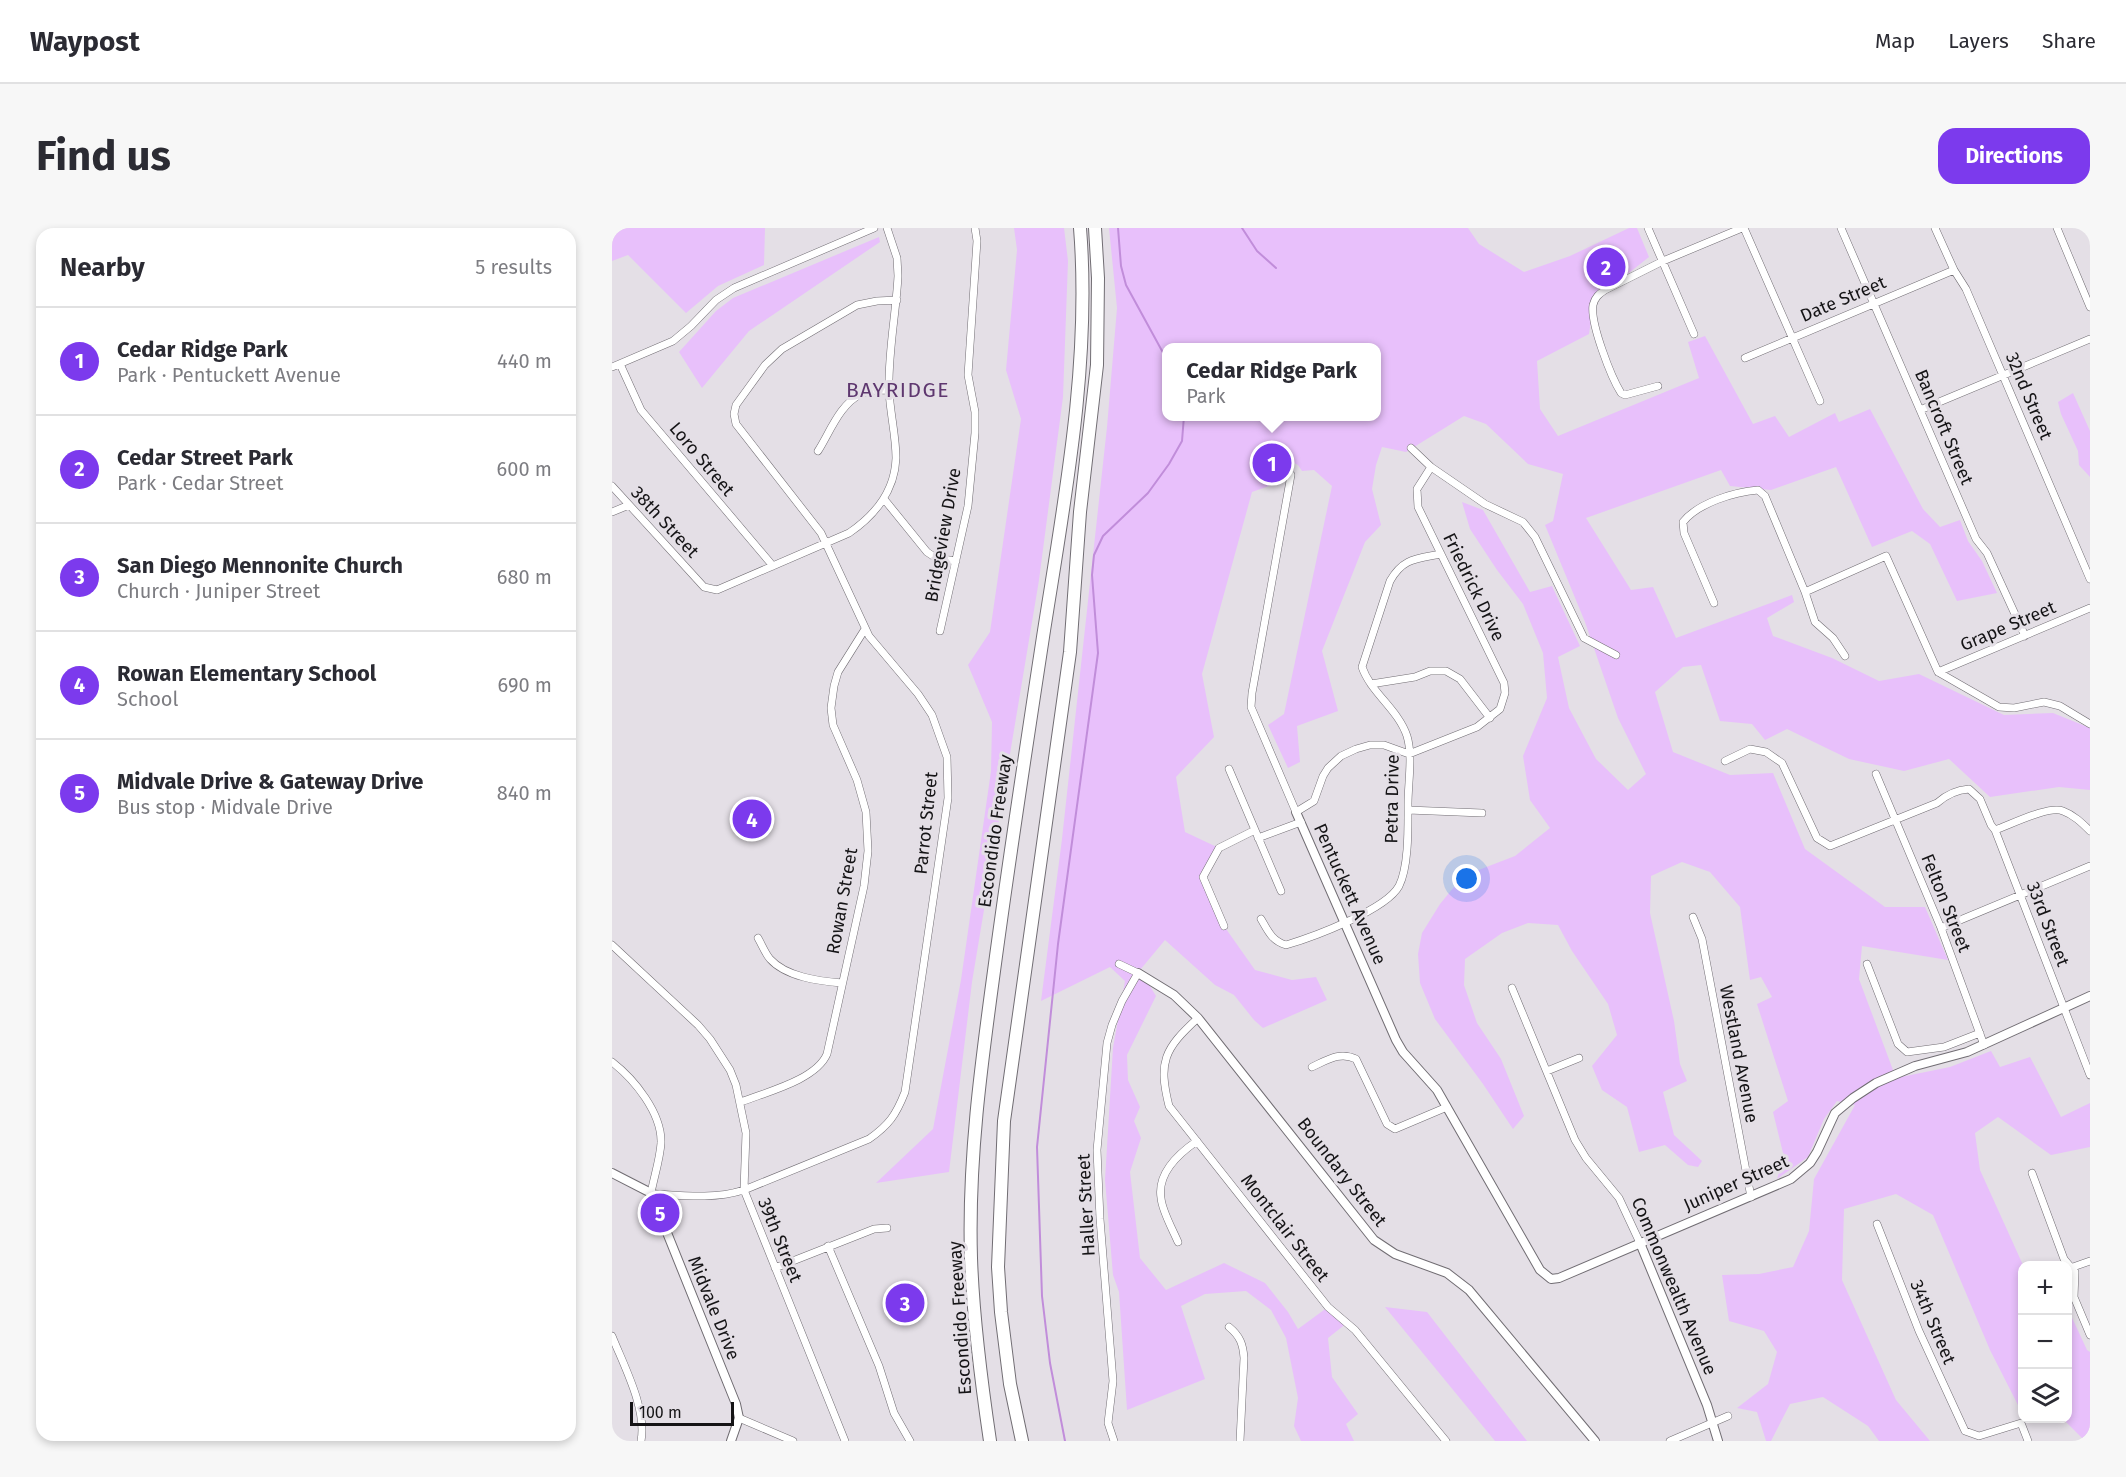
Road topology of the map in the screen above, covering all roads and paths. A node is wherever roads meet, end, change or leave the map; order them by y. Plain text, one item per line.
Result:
1 (874, 228) edge
2 (887, 228) edge
3 (975, 228) edge
4 (1648, 228) edge
5 (1743, 228) edge
6 (1841, 228) edge
7 (1935, 228) edge
8 (2057, 228) edge
9 (1095, 230) edge
10 (1080, 232) edge
11 (1663, 261) junction
12 (1954, 270) junction
13 (897, 300) junction
14 (1874, 303) junction
15 (2090, 307) edge
16 (1694, 334) dead end
17 (1792, 337) junction
18 (2090, 339) edge
19 (1745, 358) dead end
20 (620, 364) junction
21 (612, 367) edge
22 (2003, 374) junction
23 (1658, 386) dead end
24 (889, 390) junction
25 (1820, 401) dead end
26 (1920, 410) junction
27 (1411, 448) dead end
28 (818, 451) dead end
29 (1431, 467) junction
30 (1292, 475) dead end
31 (612, 486) edge
32 (884, 499) junction
33 (629, 505) junction
34 (612, 512) edge
35 (827, 543) junction
36 (1441, 554) junction
37 (956, 561) junction
38 (773, 566) junction
39 (2090, 579) edge
40 (1805, 592) junction
41 (1714, 603) dead end
42 (2090, 608) edge
43 (865, 629) junction
44 (940, 632) dead end
45 (2025, 636) junction
46 (1616, 655) dead end
47 (1845, 656) dead end
48 (1938, 672) junction
49 (1371, 684) junction
50 (1490, 718) junction
51 (2090, 724) edge
52 (1409, 754) junction
53 (1725, 761) dead end
54 (1230, 769) dead end
55 (1876, 774) dead end
56 (1408, 810) junction
57 (1296, 812) junction
58 (1482, 813) dead end
59 (1895, 819) junction
60 (1301, 822) junction
61 (1255, 830) junction
62 (1995, 830) junction
63 (2090, 831) edge
64 (1258, 838) junction
65 (2090, 866) edge
66 (1281, 891) dead end
67 (2021, 894) junction
68 (1693, 917) dead end
69 (1261, 919) dead end
70 (1344, 922) junction
71 (1224, 926) dead end
72 (1941, 928) junction
73 (758, 938) dead end
74 (612, 945) edge
75 (1119, 964) dead end
76 (1867, 964) dead end
77 (1138, 973) junction
78 (842, 983) junction
79 (1512, 988) dead end
80 (2090, 996) edge
81 (2064, 1007) junction
82 (1198, 1018) junction
83 (1980, 1033) junction
84 (1984, 1045) junction
85 (1580, 1058) dead end
86 (612, 1062) edge
87 (1312, 1067) dead end
88 (1547, 1071) junction
89 (2090, 1075) edge
90 (741, 1102) junction
91 (1447, 1107) junction
92 (1197, 1141) junction
93 (612, 1173) edge
94 (2032, 1173) dead end
95 (744, 1190) junction
96 (651, 1193) junction
97 (1751, 1197) junction
98 (1877, 1224) dead end
99 (887, 1228) dead end
100 (1000, 1233) junction
101 (1178, 1242) dead end
102 (1640, 1243) junction
103 (828, 1246) junction
104 (2090, 1261) edge
105 (775, 1268) junction
106 (2073, 1268) junction
107 (1559, 1278) joint
108 (1229, 1327) dead end
109 (2090, 1335) edge
110 (612, 1336) edge
111 (1728, 1416) dead end
112 (739, 1418) junction
113 (1713, 1423) junction
114 (641, 1441) edge
115 (731, 1441) edge
116 (793, 1441) edge
117 (845, 1441) edge
118 (910, 1441) edge
119 (990, 1441) edge
120 (1022, 1441) edge
121 (1030, 1441) edge
122 (1114, 1441) edge
123 (1240, 1441) edge
124 (1446, 1441) edge
125 (1595, 1441) edge
126 (1670, 1441) edge
127 (1718, 1441) edge
128 (2028, 1441) edge

1 - 20 street
2 - 13 street
3 - 37 street, Bridgeview Drive
4 - 11 street
5 - 11 street
5 - 17 street
6 - 14 street, Bancroft Street
7 - 12 street, 32nd Street
8 - 15 street
9 - 100 highway
10 - 119 highway, Escondido Freeway
11 - 16 street
11 - 23 street
12 - 14 street, Date Street
12 - 22 street, 32nd Street
13 - 24 street
13 - 35 street, Parrot Street
14 - 17 street, Date Street
14 - 26 street, Bancroft Street
17 - 19 street, Date Street
17 - 25 street
18 - 22 street
20 - 21 street
20 - 38 street, Loro Street
22 - 26 street
22 - 39 street, 32nd Street
24 - 28 street
24 - 32 street
26 - 45 street, Bancroft Street
27 - 29 street
29 - 36 street, Friedrick Drive
29 - 46 street
30 - 57 street, Pentuckett Avenue
31 - 33 street, 38th Street
32 - 35 street
32 - 37 street
33 - 34 street
33 - 38 street, 38th Street
35 - 38 street
35 - 43 street, Parrot Street
36 - 49 street, Petra Drive
36 - 50 street, Friedrick Drive
37 - 44 street, Bridgeview Drive
40 - 41 street
40 - 47 street
40 - 48 street
42 - 45 street, Grape Street
43 - 78 street, Rowan Street
43 - 95 street, Parrot Street
45 - 48 street, Grape Street
48 - 51 street
49 - 50 street
49 - 52 street, Petra Drive
50 - 52 street
52 - 56 street, Petra Drive
52 - 57 street
53 - 59 street
54 - 61 street
55 - 59 street, Felton Street
56 - 58 street
56 - 70 street, Petra Drive
57 - 60 street, Pentuckett Avenue
59 - 62 street, 33rd Street
59 - 72 street, Felton Street
60 - 64 street
60 - 70 street, Pentuckett Avenue
61 - 64 street
61 - 71 street
62 - 63 street
62 - 67 street, 33rd Street
64 - 66 street
65 - 67 street
67 - 72 street
67 - 81 street, 33rd Street
68 - 97 street, Westland Avenue
69 - 70 street
70 - 91 street, Pentuckett Avenue
72 - 83 street, Felton Street
73 - 78 street
74 - 90 street, 39th Street
75 - 77 street, Boundary Street
76 - 83 street
77 - 82 street, Boundary Street
77 - 122 street, Haller Street
78 - 90 street, Rowan Street
79 - 88 street, Commonwealth Avenue
80 - 81 street, Juniper Street
81 - 84 street, Juniper Street
81 - 89 street, 33rd Street
82 - 92 street, Montclair Street
82 - 125 street, Boundary Street
83 - 84 street, Felton Street
84 - 97 street, Juniper Street
85 - 88 street
86 - 96 street
87 - 91 street
88 - 102 street, Commonwealth Avenue
90 - 95 street, 39th Street
91 - 107 street, Pentuckett Avenue
92 - 101 street
92 - 124 street, Montclair Street
93 - 96 street
94 - 106 street
95 - 96 street, Parrot Street
95 - 105 street, 39th Street
96 - 112 street, Midvale Drive
97 - 102 street, Juniper Street
98 - 128 street, 34th Street
99 - 103 street
100 - 120 highway
100 - 121 highway
102 - 107 street, Juniper Street
102 - 113 street, Commonwealth Avenue
103 - 105 street
103 - 118 street
104 - 106 street
105 - 117 street, 39th Street
106 - 109 street
108 - 123 street
110 - 114 street
111 - 113 street
112 - 115 street
112 - 116 street
113 - 126 street
113 - 127 street, Commonwealth Avenue

